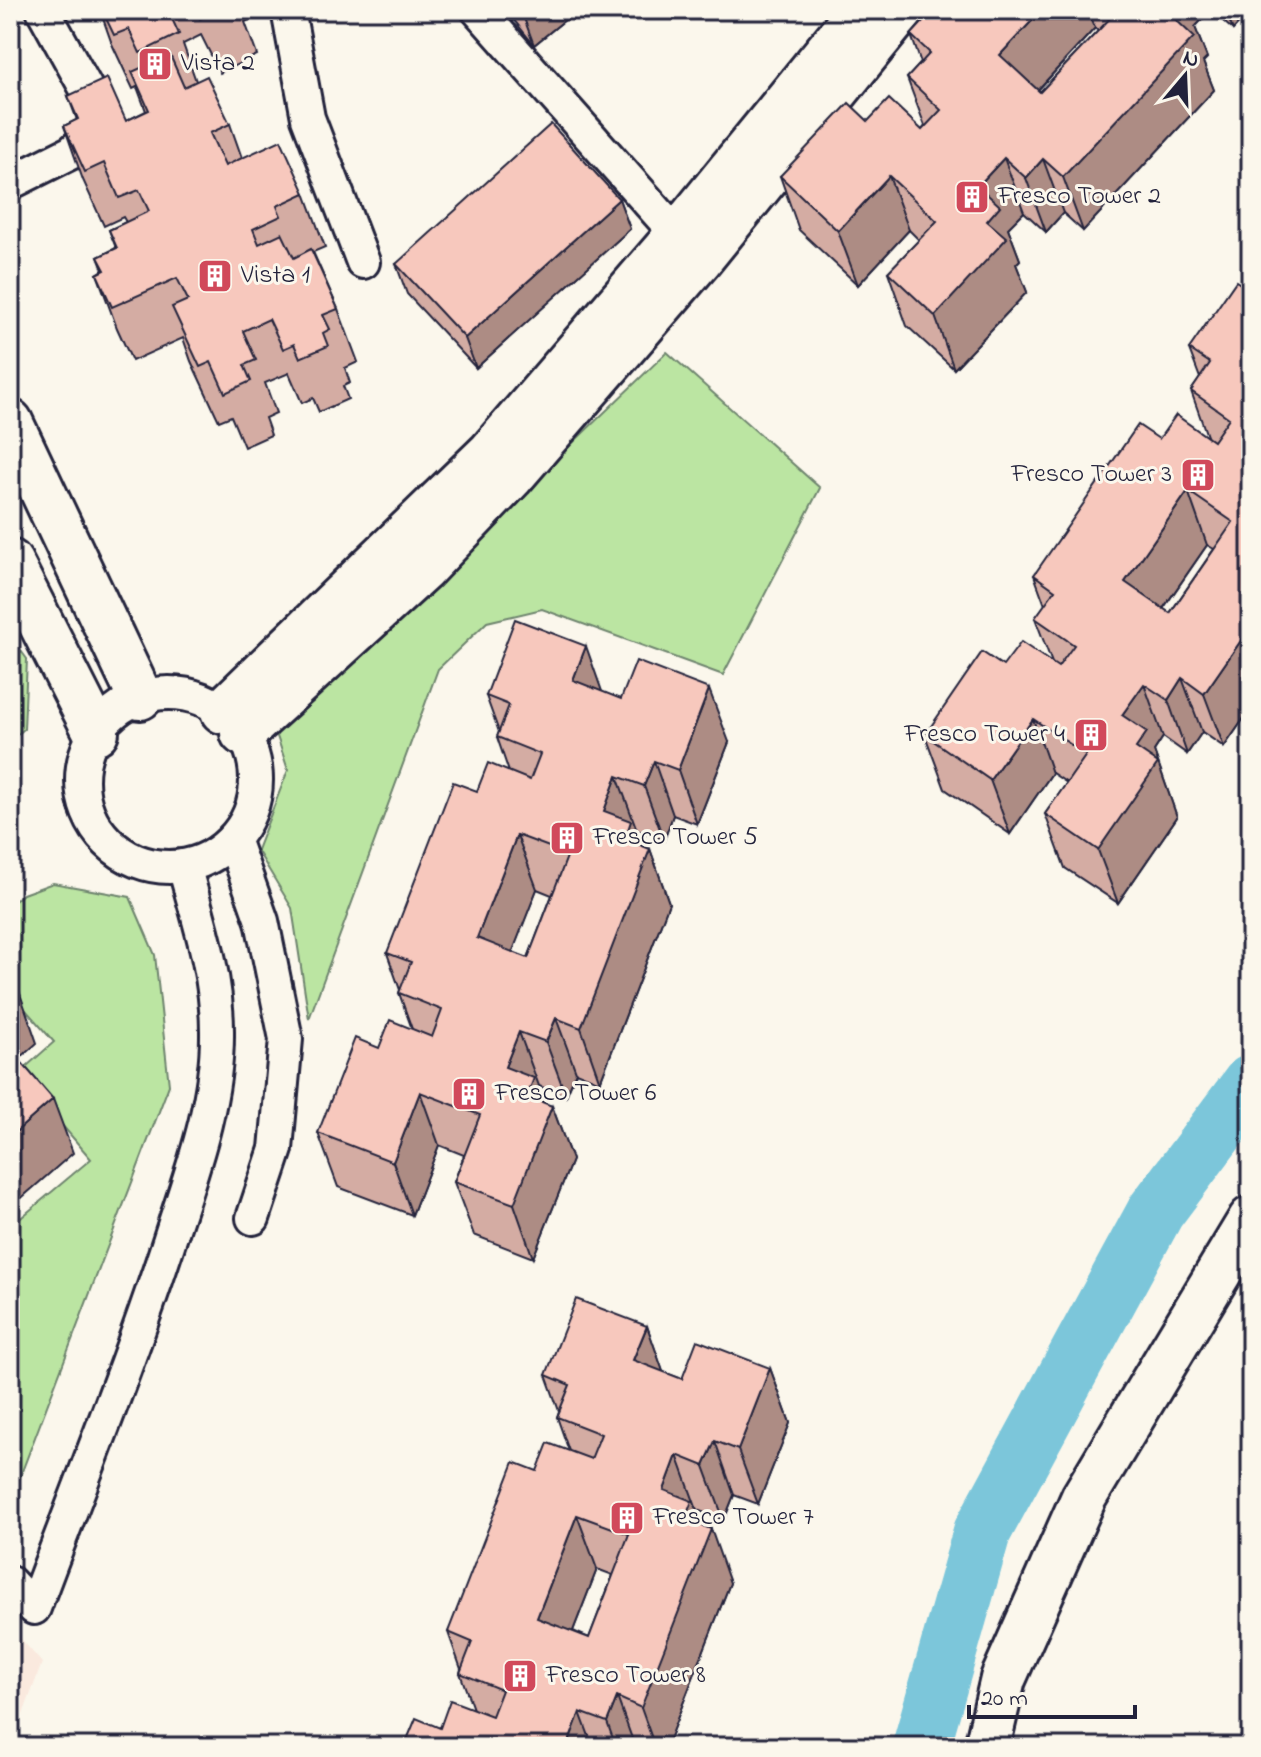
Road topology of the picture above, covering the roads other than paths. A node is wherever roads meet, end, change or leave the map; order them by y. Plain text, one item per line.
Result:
1 (43, 10) edge
2 (288, 10) edge
3 (478, 10) edge
4 (861, 10) edge
5 (902, 10) edge
6 (10, 183) edge
7 (688, 247) junction
8 (363, 262) dead end
9 (10, 422) edge
10 (10, 562) edge
11 (140, 697) junction
12 (233, 722) junction
13 (96, 732) junction
14 (233, 839) junction
15 (184, 866) junction
16 (253, 1218) dead end
17 (1251, 1219) edge
18 (10, 1583) edge
19 (987, 1747) edge

1 - 6 lane
2 - 8 lane
3 - 7 lane
4 - 7 street
5 - 7 street
7 - 12 street
9 - 11 street
10 - 13 street
11 - 12 lane
11 - 13 lane
12 - 14 lane
13 - 15 lane
14 - 15 lane
14 - 16 lane
15 - 18 lane
17 - 19 street

